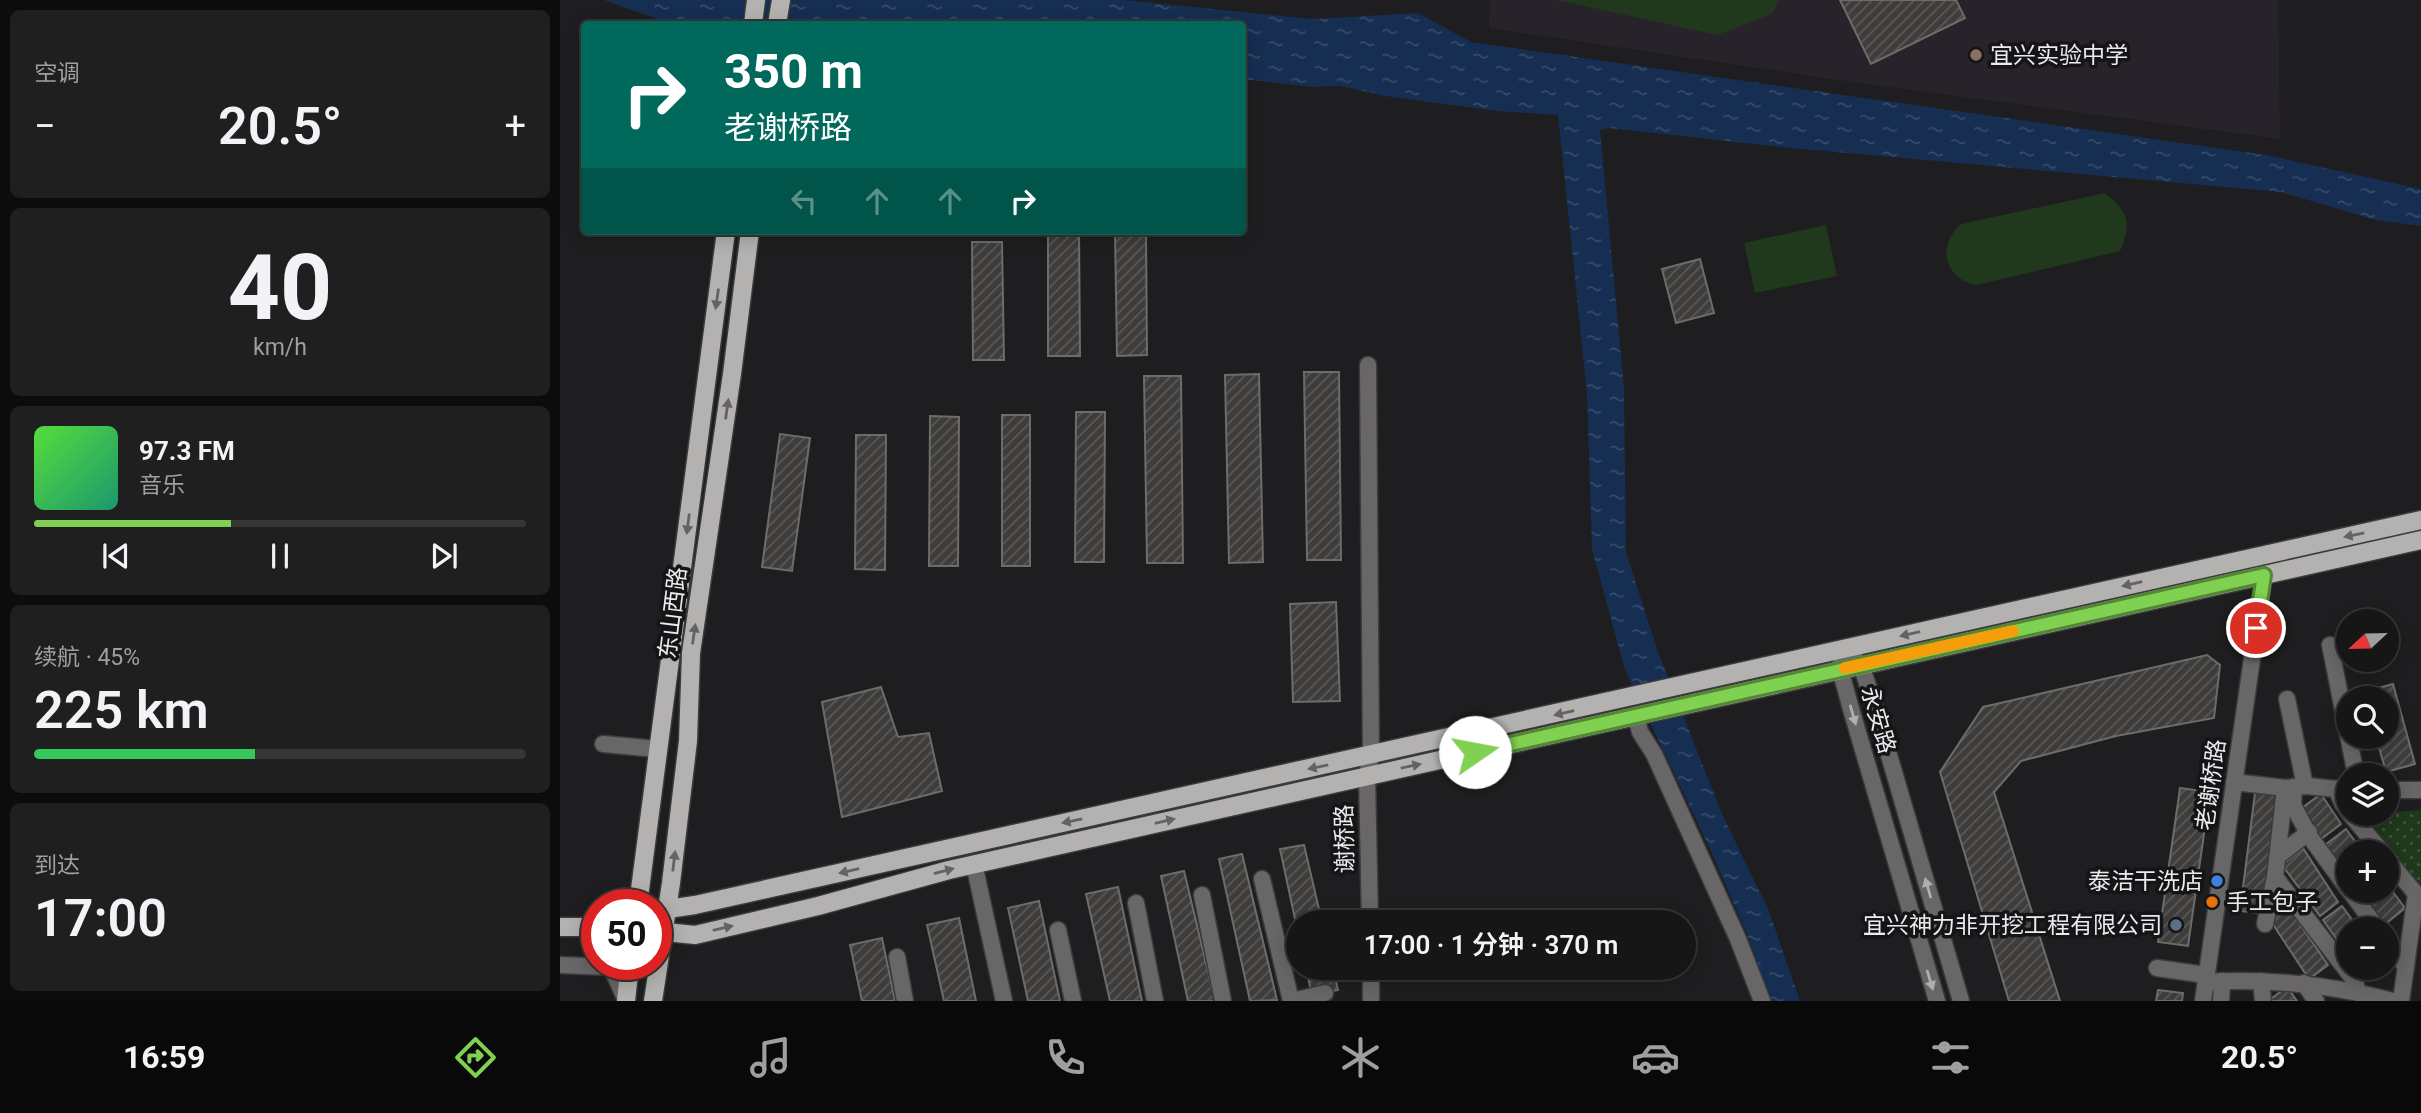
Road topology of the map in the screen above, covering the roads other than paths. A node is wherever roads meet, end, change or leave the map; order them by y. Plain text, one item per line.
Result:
1 (756, 0) edge
2 (781, 0) edge
3 (753, 21) edge
4 (778, 21) edge
5 (725, 235) edge
6 (749, 235) edge
7 (1367, 365) dead end
8 (2421, 520) edge
9 (2421, 540) edge
10 (2264, 575) junction
11 (2330, 645) dead end
12 (1844, 648) junction
13 (1861, 664) junction
14 (1840, 668) junction
15 (2287, 699) dead end
16 (1636, 716) junction
17 (603, 744) dead end
18 (657, 749) junction
19 (1371, 755) junction
20 (2354, 763) edge
21 (1367, 776) junction
22 (2234, 782) junction
23 (2336, 788) edge
24 (2399, 791) edge
25 (2292, 792) junction
26 (2420, 792) edge
27 (2360, 826) edge
28 (2309, 832) junction
29 (2372, 840) edge
30 (2278, 856) junction
31 (974, 864) junction
32 (2336, 871) edge
33 (2399, 873) edge
34 (2275, 877) junction
35 (1262, 879) dead end
36 (640, 889) edge
37 (665, 889) edge
38 (1202, 895) dead end
39 (1136, 903) dead end
40 (672, 910) edge
41 (1370, 910) edge
42 (2266, 923) dead end
43 (560, 927) edge
44 (581, 927) edge
45 (1058, 930) dead end
46 (672, 933) edge
47 (897, 957) dead end
48 (2399, 957) edge
49 (560, 965) edge
50 (2406, 967) junction
51 (2157, 968) dead end
52 (2206, 979) junction
53 (628, 980) edge
54 (655, 980) edge
55 (1371, 980) edge
56 (2222, 981) junction
57 (2261, 981) junction
58 (2304, 983) junction
59 (1325, 993) dead end
60 (2358, 993) junction
61 (626, 1001) edge
62 (653, 1001) edge
63 (905, 1001) edge
64 (1004, 1001) edge
65 (1073, 1001) edge
66 (1155, 1001) edge
67 (1223, 1001) edge
68 (1292, 1001) edge
69 (1371, 1001) edge
70 (1762, 1001) edge
71 (1937, 1001) edge
72 (1961, 1001) edge
73 (2203, 1001) edge
74 (2221, 1001) edge
75 (2263, 1001) edge
76 (2316, 1001) edge
77 (2393, 1001) edge
78 (2401, 1001) edge

1 - 3 main road
2 - 4 main road
5 -> 18 main road, 东山西路
37 -> 6 main road, 东山西路
7 - 19 street, 谢桥路
8 -> 12 main road
9 - 10 main road
10 - 13 main road
10 - 22 street, 老谢桥路
11 - 20 street
12 - 13 street, 永安路
12 - 14 street, 永安路
12 -> 19 main road
13 - 14 main road
72 -> 13 street, 永安路
14 - 16 main road
14 -> 71 street, 永安路
15 - 25 street
21 -> 16 main road
16 - 70 street
17 - 18 street
18 - 36 main road, 东山西路
19 - 21 street, 谢桥路
19 -> 40 main road
31 -> 21 main road
21 - 41 street, 谢桥路
22 - 25 street
22 - 52 street, 老谢桥路
23 - 25 street
24 - 26 street
25 - 28 street
25 - 30 street
27 - 29 street
28 - 30 street
28 - 32 street
30 - 34 street
46 -> 31 main road
31 - 64 street
33 - 50 street
34 - 42 street
34 - 60 street
35 - 68 street
38 - 67 street
39 - 66 street
43 - 44 main road
45 - 65 street
47 - 63 street
48 - 50 street
49 - 61 street
50 - 78 street
51 - 52 street
52 - 56 street
52 - 73 street, 老谢桥路
53 - 61 main road
54 - 62 main road, 东山西路
55 - 69 street
56 - 57 street
56 - 74 street
57 - 58 street
57 - 75 street
58 - 60 street
58 - 76 street
59 - 68 street
60 - 77 street

